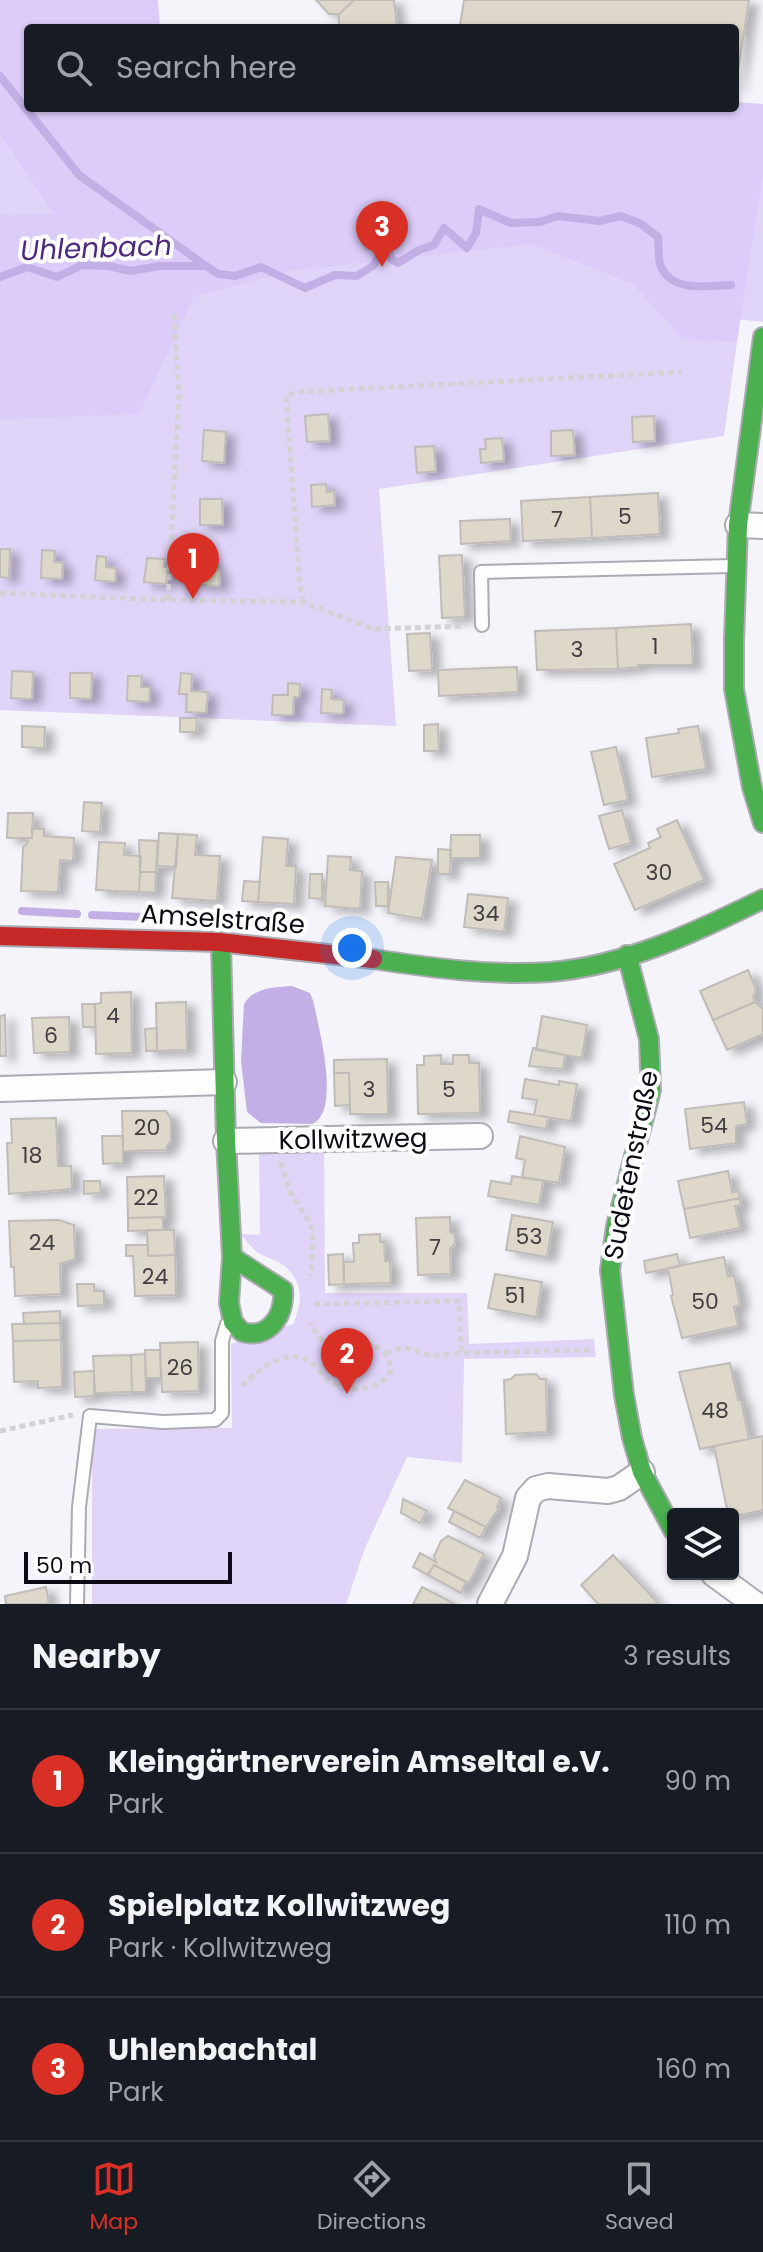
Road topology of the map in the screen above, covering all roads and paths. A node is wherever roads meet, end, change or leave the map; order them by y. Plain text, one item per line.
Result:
1 (174, 313) dead end
2 (763, 337) edge
3 (682, 372) dead end
4 (738, 525) junction
5 (763, 526) edge
6 (736, 565) junction
7 (0, 593) edge
8 (168, 600) junction
9 (303, 602) junction
10 (482, 625) joint
11 (763, 823) edge
12 (763, 899) edge
13 (0, 936) edge
14 (221, 944) junction
15 (627, 955) junction
16 (224, 1082) junction
17 (0, 1089) edge
18 (480, 1136) dead end
19 (226, 1141) junction
20 (232, 1257) junction
21 (285, 1305) junction
22 (230, 1315) junction
23 (619, 1348) junction
24 (386, 1353) dead end
25 (461, 1353) junction
26 (90, 1416) junction
27 (0, 1431) edge
28 (642, 1472) junction
29 (667, 1519) edge
30 (722, 1580) edge
31 (77, 1604) edge
32 (490, 1604) edge
33 (755, 1604) edge

1 - 8 path
2 - 4 street
3 - 9 path
4 - 5 street
4 - 6 street
6 - 10 lane
6 - 11 street
7 - 8 path
8 - 9 path
9 - 10 path
12 - 15 street, Amselstraße
13 - 14 street, Amselstraße
14 - 15 street, Amselstraße
14 - 16 street
15 - 23 street, Sudetenstraße
16 - 17 street
16 - 19 street
18 - 19 street, Kollwitzweg
19 - 20 street
20 - 21 street
20 - 22 street
21 - 22 street
21 - 25 path
22 - 26 lane
23 - 25 path
23 - 28 street, Sudetenstraße
24 - 25 path
26 - 27 path
26 - 31 lane
28 - 29 street, Sudetenstraße
28 - 32 street
30 - 33 street

